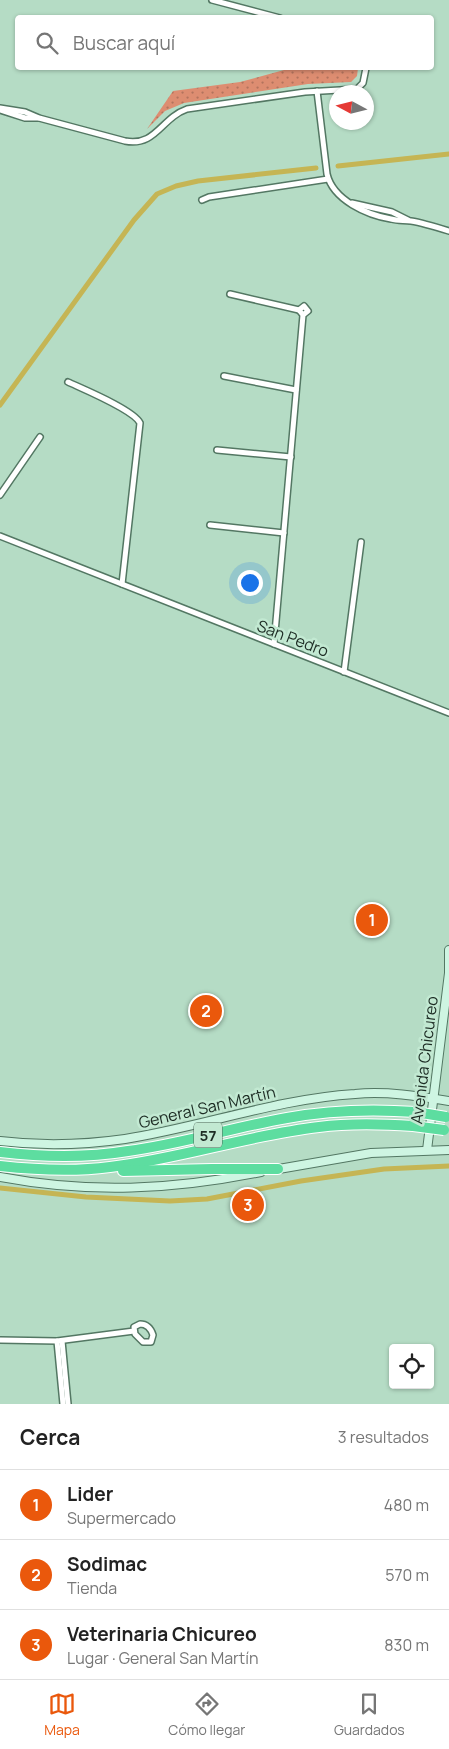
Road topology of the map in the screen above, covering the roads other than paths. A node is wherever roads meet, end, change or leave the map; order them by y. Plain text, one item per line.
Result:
1 (212, 0) edge
2 (269, 15) edge
3 (366, 70) edge
4 (317, 91) junction
5 (0, 109) edge
6 (328, 179) junction
7 (202, 200) dead end
8 (449, 231) edge
9 (230, 294) dead end
10 (224, 376) dead end
11 (68, 382) dead end
12 (296, 390) junction
13 (40, 437) dead end
14 (217, 450) dead end
15 (291, 458) junction
16 (0, 495) edge
17 (210, 525) dead end
18 (284, 533) junction
19 (0, 536) edge
20 (361, 542) dead end
21 (122, 584) junction
22 (274, 644) junction
23 (344, 672) junction
24 (449, 713) edge
25 (449, 950) edge
26 (449, 972) edge
27 (434, 1099) junction
28 (449, 1101) edge
29 (447, 1117) edge
30 (447, 1131) edge
31 (0, 1141) edge
32 (427, 1150) junction
33 (449, 1150) edge
34 (0, 1152) edge
35 (0, 1166) edge
36 (278, 1169) junction
37 (79, 1170) junction
38 (0, 1178) edge
39 (134, 1331) dead end
40 (0, 1340) edge
41 (60, 1341) junction
42 (63, 1404) edge
43 (68, 1404) edge

1 - 2 street
3 - 4 street
4 - 5 street
4 - 6 street
6 - 7 street
6 - 8 street
9 - 12 street
10 - 12 street
11 - 21 street
12 - 15 street
13 - 16 street
14 - 15 street
15 - 18 street
17 - 18 street
18 - 22 street
19 - 21 street, San Pedro
20 - 23 street
21 - 22 street, San Pedro
22 - 23 street, San Pedro
23 - 24 street, San Pedro
25 - 26 main road, Avenida Chicureo
26 - 27 main road, Avenida Chicureo
27 - 28 main road, General San Martín
27 - 31 main road, General San Martín
27 - 32 main road, Avenida Chicureo
29 - 34 highway, 57, bridge
30 - 37 highway, 57, bridge
32 - 33 main road
32 - 36 main road
35 - 37 highway, 57
36 - 37 highway
36 - 38 main road
39 - 41 street
40 - 41 street
41 - 42 street
41 - 43 street

